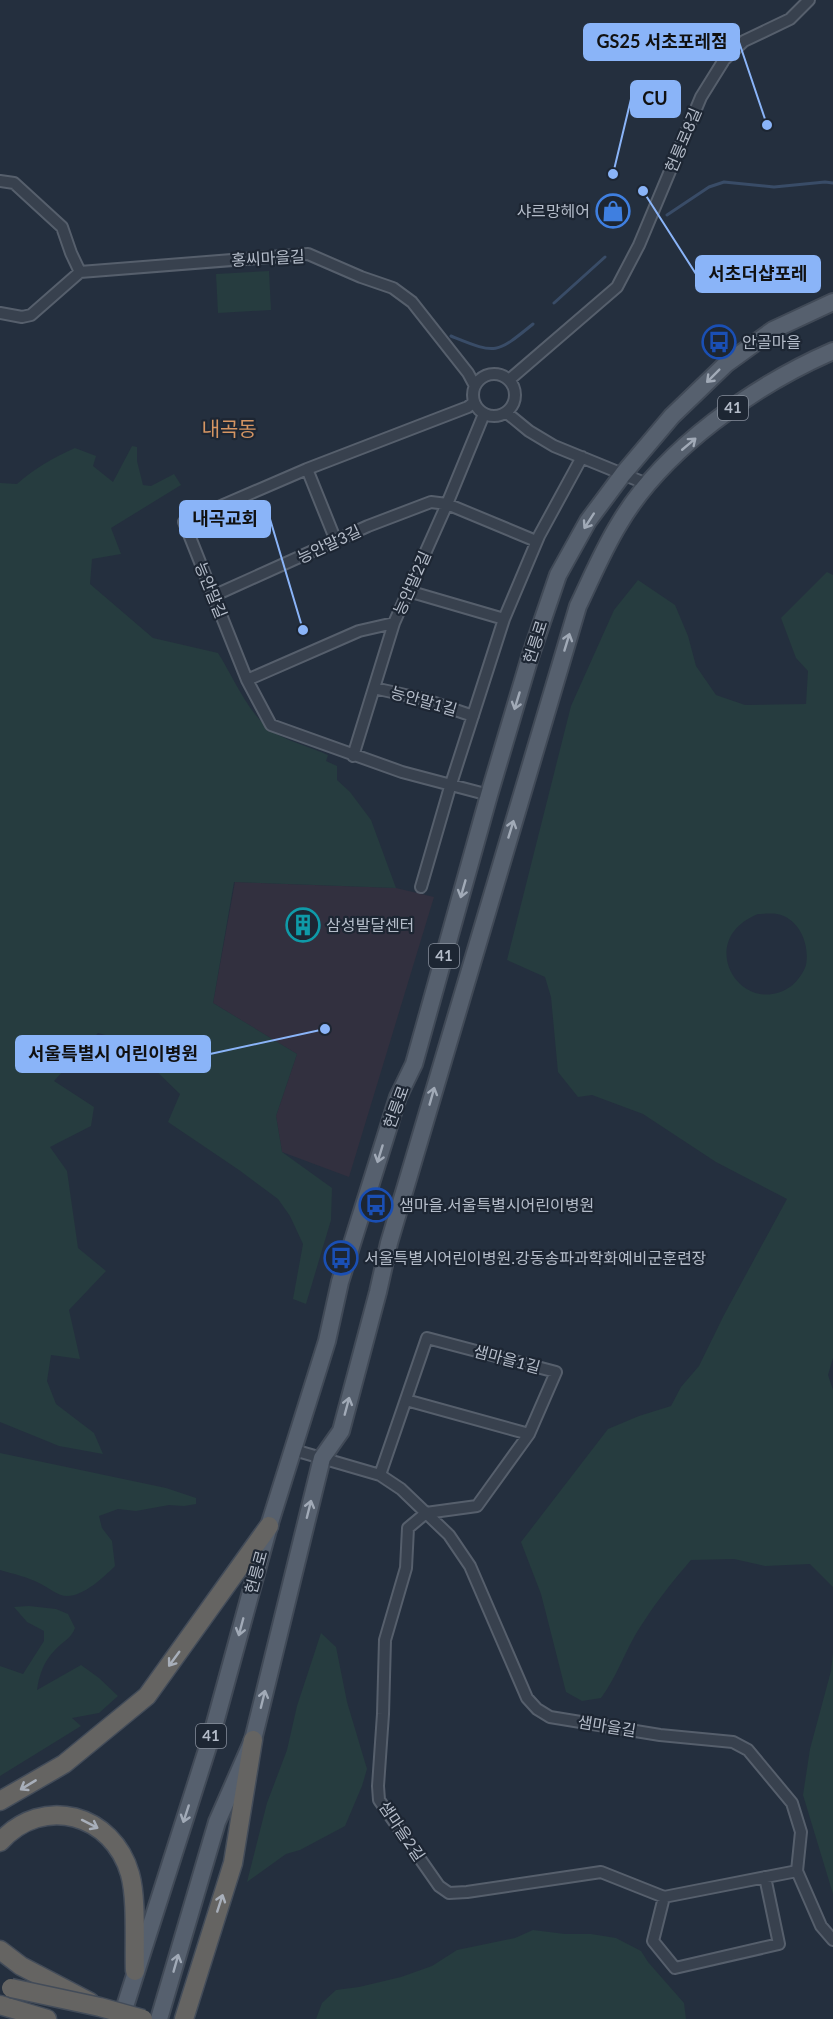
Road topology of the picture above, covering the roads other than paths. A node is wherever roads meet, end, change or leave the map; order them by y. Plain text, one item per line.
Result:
1 (809, 0) edge
2 (0, 182) edge
3 (80, 272) junction
4 (833, 302) edge
5 (0, 313) edge
6 (833, 351) edge
7 (509, 380) junction
8 (476, 386) junction
9 (474, 402) junction
10 (507, 412) junction
11 (484, 414) junction
12 (582, 457) junction
13 (307, 469) junction
14 (623, 474) junction
15 (647, 484) junction
16 (447, 504) junction
17 (336, 541) junction
18 (536, 541) junction
19 (408, 591) junction
20 (213, 596) junction
21 (504, 619) junction
22 (394, 623) junction
23 (247, 680) junction
24 (374, 688) junction
25 (473, 716) junction
26 (353, 756) junction
27 (450, 787) junction
28 (489, 795) junction
29 (421, 887) dead end
30 (406, 1400) junction
31 (529, 1434) junction
32 (294, 1450) junction
33 (322, 1458) junction
34 (380, 1475) junction
35 (426, 1513) junction
36 (269, 1526) junction
37 (253, 1740) junction
38 (0, 1802) edge
39 (0, 1842) edge
40 (797, 1871) junction
41 (765, 1877) junction
42 (664, 1897) junction
43 (833, 1940) edge
44 (0, 1950) edge
45 (135, 1971) junction
46 (6, 1986) edge
47 (3, 2005) edge
48 (99, 2007) junction
49 (37, 2018) edge
50 (121, 2019) edge
51 (143, 2019) edge
52 (159, 2019) edge
53 (184, 2019) edge

1 - 7 street, 헌릉로8길
2 - 3 street
3 - 5 street
3 - 8 street, 홍씨마을길
4 -> 14 main road, 헌릉로 / 41
15 -> 6 main road, 헌릉로 / 41
7 - 8 street
7 - 10 street
8 - 9 street
9 - 11 street
9 - 13 street, 능안말길
10 - 11 street
10 - 12 street
11 - 16 street, 능안말2길
12 - 14 street
12 - 18 street, 능안말1길
13 - 17 street
13 - 20 street, 능안말길
14 - 15 street
14 -> 28 main road, 헌릉로 / 41
33 -> 15 main road, 헌릉로 / 41
16 - 17 street, 능안말3길
16 - 18 street
16 - 19 street, 능안말2길
17 - 20 street, 능안말3길
18 - 21 street, 능안말1길
19 - 21 street
19 - 22 street, 능안말2길
20 - 23 street, 능안말길
21 - 25 street, 능안말1길
22 - 23 street
22 - 24 street, 능안말2길
23 - 26 street, 능안말길
24 - 25 street, 능안말1길
24 - 26 street, 능안말2길
25 - 27 street, 능안말1길
26 - 27 street, 능안말길
27 - 28 street, 능안말길
27 - 29 street
28 -> 32 main road, 헌릉로 / 41
30 - 31 street
30 - 31 street, 샘마을1길
30 - 34 street
31 - 35 street, 샘마을1길
32 - 33 street, 샘마을길
32 - 36 main road, 헌릉로 / 41
33 - 34 street, 샘마을길
37 -> 33 main road, 헌릉로 / 41
34 - 35 street, 샘마을길
35 - 40 street, 샘마을길
35 - 42 street, 샘마을2길
36 -> 38 highway
36 -> 45 main road, 헌릉로 / 41
52 -> 37 main road, 헌릉로 / 41
53 -> 37 highway
39 -> 45 highway
40 - 41 street
40 - 43 street, 샘마을길
41 - 42 street
41 - 42 street
44 - 48 highway, bridge
45 - 50 main road, 헌릉로 / 41
46 - 48 highway, bridge
47 - 49 highway
48 - 51 highway, bridge

